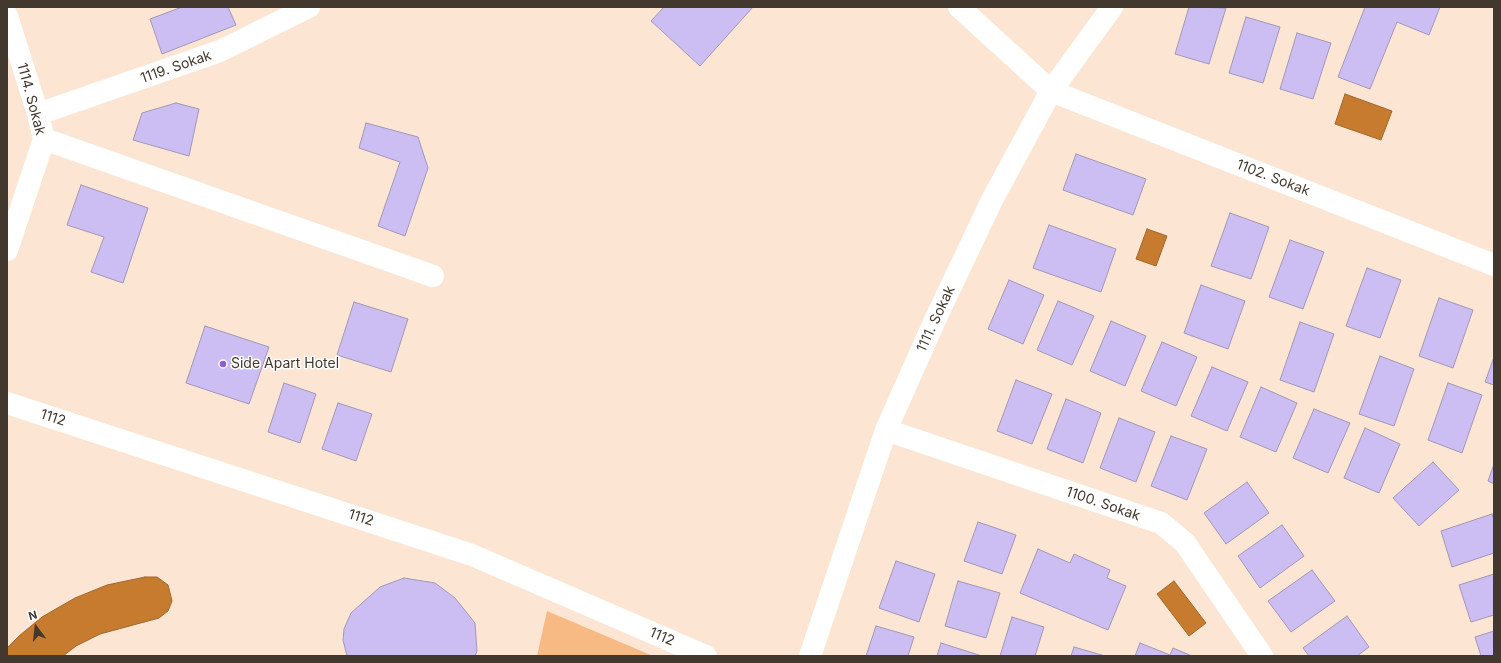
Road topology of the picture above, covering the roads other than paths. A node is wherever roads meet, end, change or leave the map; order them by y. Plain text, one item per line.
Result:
1 (309, 7) edge
2 (959, 7) edge
3 (1112, 7) edge
4 (7, 16) edge
5 (1051, 91) junction
6 (38, 114) junction
7 (44, 139) junction
8 (7, 250) edge
9 (1494, 265) edge
10 (433, 276) dead end
11 (7, 403) edge
12 (886, 430) junction
13 (706, 656) edge
14 (810, 656) edge
15 (1262, 656) edge

1 - 6 street, 1119. Sokak
2 - 5 street
3 - 5 street, 1111. Sokak
4 - 6 street, 1114. Sokak
5 - 9 street, 1102. Sokak
5 - 12 street, 1111. Sokak
6 - 7 street, 1114. Sokak
7 - 8 street, 1114. Sokak
7 - 10 street
11 - 13 street, 1112
12 - 14 street, 1111. Sokak
12 - 15 street, 1100. Sokak

